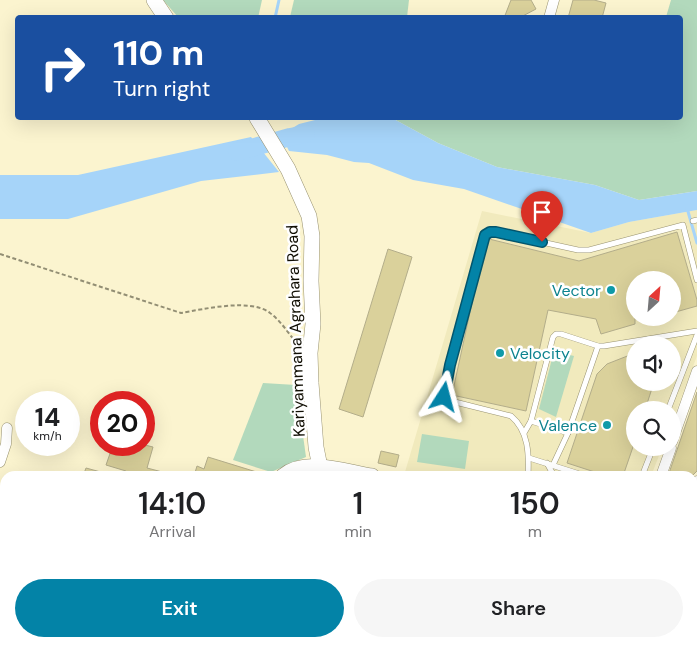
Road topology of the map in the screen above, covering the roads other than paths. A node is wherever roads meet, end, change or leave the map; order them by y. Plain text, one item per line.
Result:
1 (154, 0) edge
2 (554, 0) edge
3 (164, 15) edge
4 (550, 15) edge
5 (260, 122) edge
6 (697, 280) edge
7 (697, 333) edge
8 (598, 346) junction
9 (697, 371) edge
10 (671, 401) edge
11 (681, 416) edge
12 (531, 421) junction
13 (7, 428) dead end
14 (524, 433) junction
15 (568, 433) junction
16 (650, 456) edge
17 (668, 456) edge
18 (529, 458) junction
19 (0, 462) edge
20 (546, 463) junction
21 (553, 465) junction
22 (320, 467) junction
23 (294, 471) edge
24 (343, 471) edge
25 (528, 471) edge
26 (551, 471) edge
27 (571, 471) edge
28 (644, 471) edge
29 (663, 471) edge

1 - 3 street
2 - 4 street
5 - 22 street, Kariyammana Agrahara Road
6 - 14 lane
7 - 8 lane
7 - 10 lane
8 - 12 lane
8 - 15 lane
9 - 11 street
12 - 14 lane
12 - 15 lane
13 - 19 street
14 - 18 lane
15 - 21 lane
16 - 28 lane
17 - 29 street
18 - 20 lane
18 - 25 lane
20 - 21 lane
20 - 26 lane
21 - 27 lane
22 - 23 street
22 - 24 street

